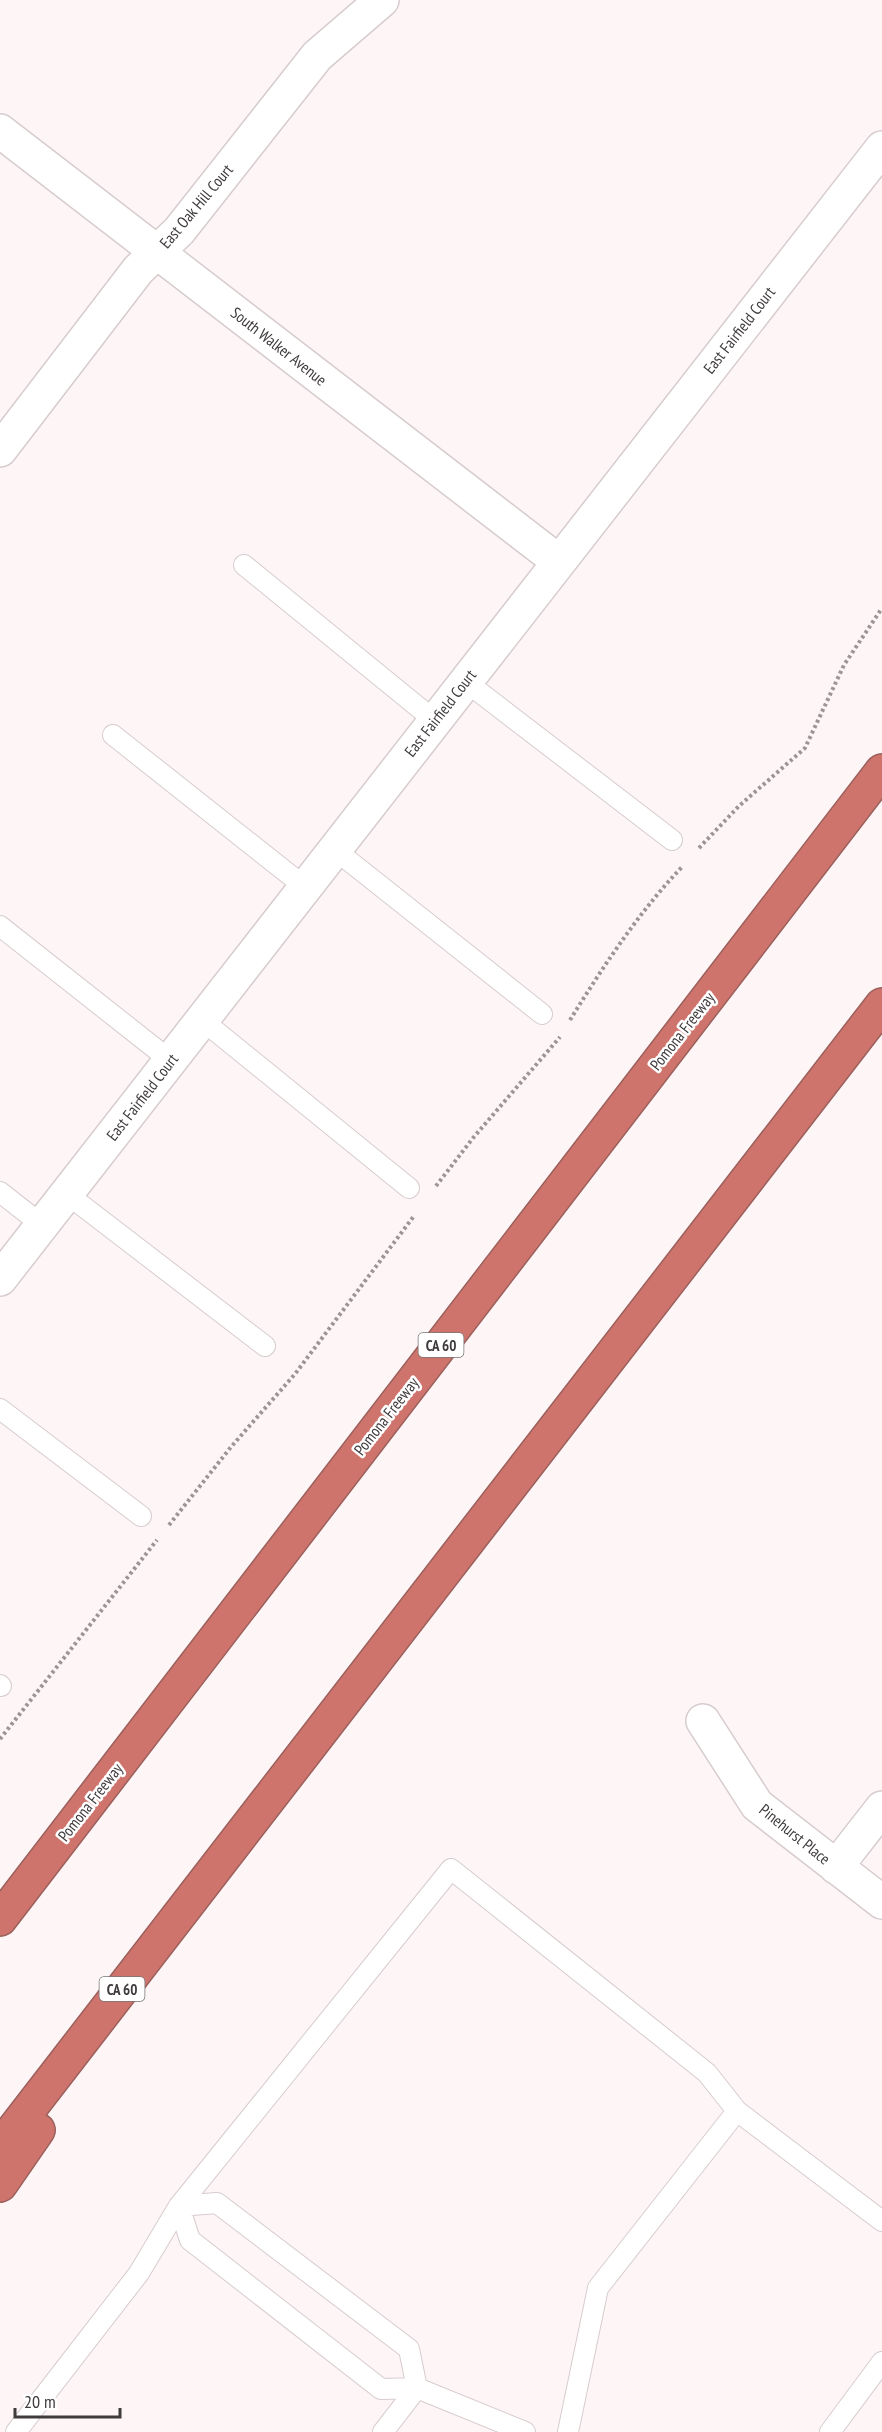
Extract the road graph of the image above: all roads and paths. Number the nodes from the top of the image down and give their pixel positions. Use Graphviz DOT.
graph roads {
  1 [pos="382,0"];
  2 [pos="0,131"];
  3 [pos="882,148"];
  4 [pos="156,252"];
  5 [pos="0,450"];
  6 [pos="558,561"];
  7 [pos="244,565"];
  8 [pos="882,608"];
  9 [pos="465,681"];
  10 [pos="434,720"];
  11 [pos="113,735"];
  12 [pos="882,771"];
  13 [pos="672,840"];
  14 [pos="334,849"];
  15 [pos="698,850"];
  16 [pos="690,858"];
  17 [pos="305,887"];
  18 [pos="0,926"];
  19 [pos="882,1005"];
  20 [pos="542,1014"];
  21 [pos="202,1020"];
  22 [pos="568,1025"];
  23 [pos="562,1035"];
  24 [pos="171,1060"];
  25 [pos="409,1188"];
  26 [pos="0,1192"];
  27 [pos="67,1194"];
  28 [pos="429,1195"];
  29 [pos="415,1214"];
  30 [pos="42,1225"];
  31 [pos="0,1280"];
  32 [pos="265,1346"];
  33 [pos="0,1408"];
  34 [pos="141,1516"];
  35 [pos="703,1721"];
  36 [pos="0,1739"];
  37 [pos="882,1808"];
  38 [pos="244,1831"];
  39 [pos="836,1867"];
  40 [pos="882,1902"];
  41 [pos="0,1919"];
  42 [pos="737,2111"];
  43 [pos="0,2147"];
  44 [pos="0,2185"];
  45 [pos="178,2206"];
  46 [pos="882,2221"];
  47 [pos="882,2362"];
  48 [pos="417,2388"];
  49 [pos="16,2432"];
  50 [pos="382,2432"];
  51 [pos="525,2432"];
  52 [pos="568,2432"];
  53 [pos="830,2432"];
  1 -- 4 [label="street, East Oak Hill Court"];
  2 -- 4 [label="street, South Walker Avenue"];
  3 -- 6 [label="street, East Fairfield Court"];
  4 -- 5 [label="street, East Oak Hill Court"];
  4 -- 6 [label="street, South Walker Avenue"];
  6 -- 9 [label="street, East Fairfield Court"];
  7 -- 10 [label="lane"];
  8 -- 15 [label="path"];
  9 -- 10 [label="street, East Fairfield Court"];
  9 -- 13 [label="lane"];
  10 -- 14 [label="street, East Fairfield Court"];
  11 -- 17 [label="lane"];
  12 -- 41 [label="highway, Pomona Freeway / CA 60"];
  14 -- 17 [label="street, East Fairfield Court"];
  14 -- 20 [label="lane"];
  16 -- 22 [label="path"];
  17 -- 21 [label="street, East Fairfield Court"];
  18 -- 24 [label="lane"];
  19 -- 38 [label="highway, CA 60"];
  21 -- 24 [label="street, East Fairfield Court"];
  21 -- 25 [label="lane"];
  23 -- 28 [label="path"];
  24 -- 27 [label="street, East Fairfield Court"];
  26 -- 30 [label="lane"];
  27 -- 30 [label="street, East Fairfield Court"];
  27 -- 32 [label="lane"];
  29 -- 36 [label="path"];
  30 -- 31 [label="street, East Fairfield Court"];
  33 -- 34 [label="lane"];
  35 -- 39 [label="street, Pinehurst Place"];
  37 -- 39 [label="street"];
  38 -- 43 [label="highway, CA 60"];
  38 -- 44 [label="highway"];
  39 -- 40 [label="street, Pinehurst Place"];
  42 -- 45 [label="lane"];
  42 -- 46 [label="lane"];
  42 -- 52 [label="lane"];
  45 -- 48 [label="lane"];
  45 -- 48 [label="lane"];
  45 -- 49 [label="lane"];
  47 -- 53 [label="lane"];
  48 -- 50 [label="lane"];
  48 -- 51 [label="lane"];
}
